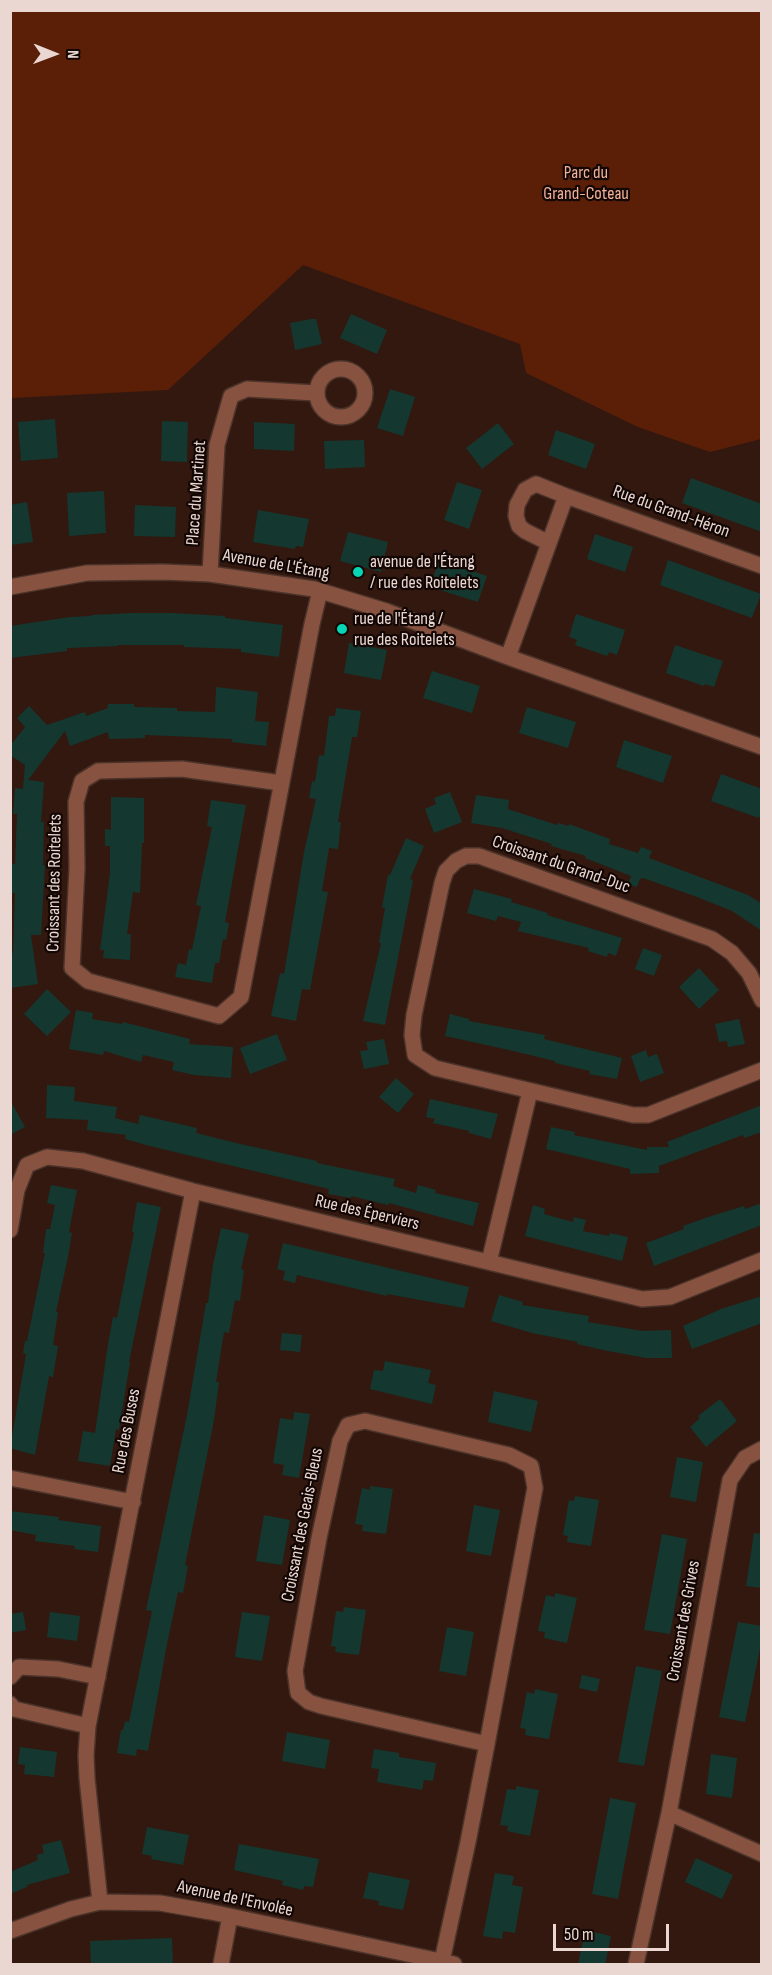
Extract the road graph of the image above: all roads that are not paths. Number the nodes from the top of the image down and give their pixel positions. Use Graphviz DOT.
graph roads {
  1 [pos="316,393"];
  2 [pos="567,496"];
  3 [pos="549,543"];
  4 [pos="762,566"];
  5 [pos="210,574"];
  6 [pos="10,587"];
  7 [pos="320,591"];
  8 [pos="508,657"];
  9 [pos="762,747"];
  10 [pos="282,783"];
  11 [pos="762,1000"];
  12 [pos="762,1070"];
  13 [pos="530,1091"];
  14 [pos="193,1191"];
  15 [pos="10,1230"];
  16 [pos="762,1260"];
  17 [pos="489,1262"];
  18 [pos="762,1449"];
  19 [pos="10,1478"];
  20 [pos="133,1502"];
  21 [pos="10,1677"];
  22 [pos="98,1677"];
  23 [pos="10,1704"];
  24 [pos="88,1726"];
  25 [pos="487,1744"];
  26 [pos="669,1813"];
  27 [pos="762,1854"];
  28 [pos="100,1902"];
  29 [pos="230,1916"];
  30 [pos="10,1931"];
  31 [pos="448,1963"];
  32 [pos="221,1965"];
  33 [pos="636,1965"];
  1 -- 5 [label="street, Place du Martinet"];
  2 -- 3 [label="street"];
  2 -- 3 [label="street, Rue du Grand-Héron"];
  2 -- 4 [label="street, Rue du Grand-Héron"];
  3 -- 8 [label="street"];
  5 -- 6 [label="street, Avenue de L'Étang"];
  5 -- 7 [label="street, Avenue de L'Étang"];
  7 -- 8 [label="street, Avenue de L'Étang"];
  7 -- 10 [label="street, Croissant des Roitelets"];
  8 -- 9 [label="street, Avenue de L'Étang"];
  10 -- 10 [label="street, Croissant des Roitelets"];
  11 -- 13 [label="street, Croissant du Grand-Duc"];
  12 -- 13 [label="street, Croissant du Grand-Duc"];
  13 -- 17 [label="street"];
  14 -- 15 [label="street, Rue des Éperviers"];
  14 -- 17 [label="street, Rue des Éperviers"];
  14 -- 20 [label="street, Rue des Buses"];
  16 -- 17 [label="street, Rue des Éperviers"];
  18 -- 26 [label="street, Croissant des Grives"];
  19 -- 20 [label="street"];
  20 -- 22 [label="street, Rue des Buses"];
  21 -- 22 [label="street"];
  22 -- 24 [label="street, Rue des Buses"];
  23 -- 24 [label="street"];
  24 -- 28 [label="street, Rue des Buses"];
  25 -- 25 [label="street, Croissant des Geais-Bleus"];
  25 -- 31 [label="street, Croissant des Geais-Bleus"];
  26 -- 27 [label="street"];
  26 -- 33 [label="street, Croissant des Grives"];
  28 -- 29 [label="street, Avenue de l'Envolée"];
  28 -- 30 [label="street, Avenue de l'Envolée"];
  29 -- 31 [label="street, Avenue de l'Envolée"];
  29 -- 32 [label="street"];
}
